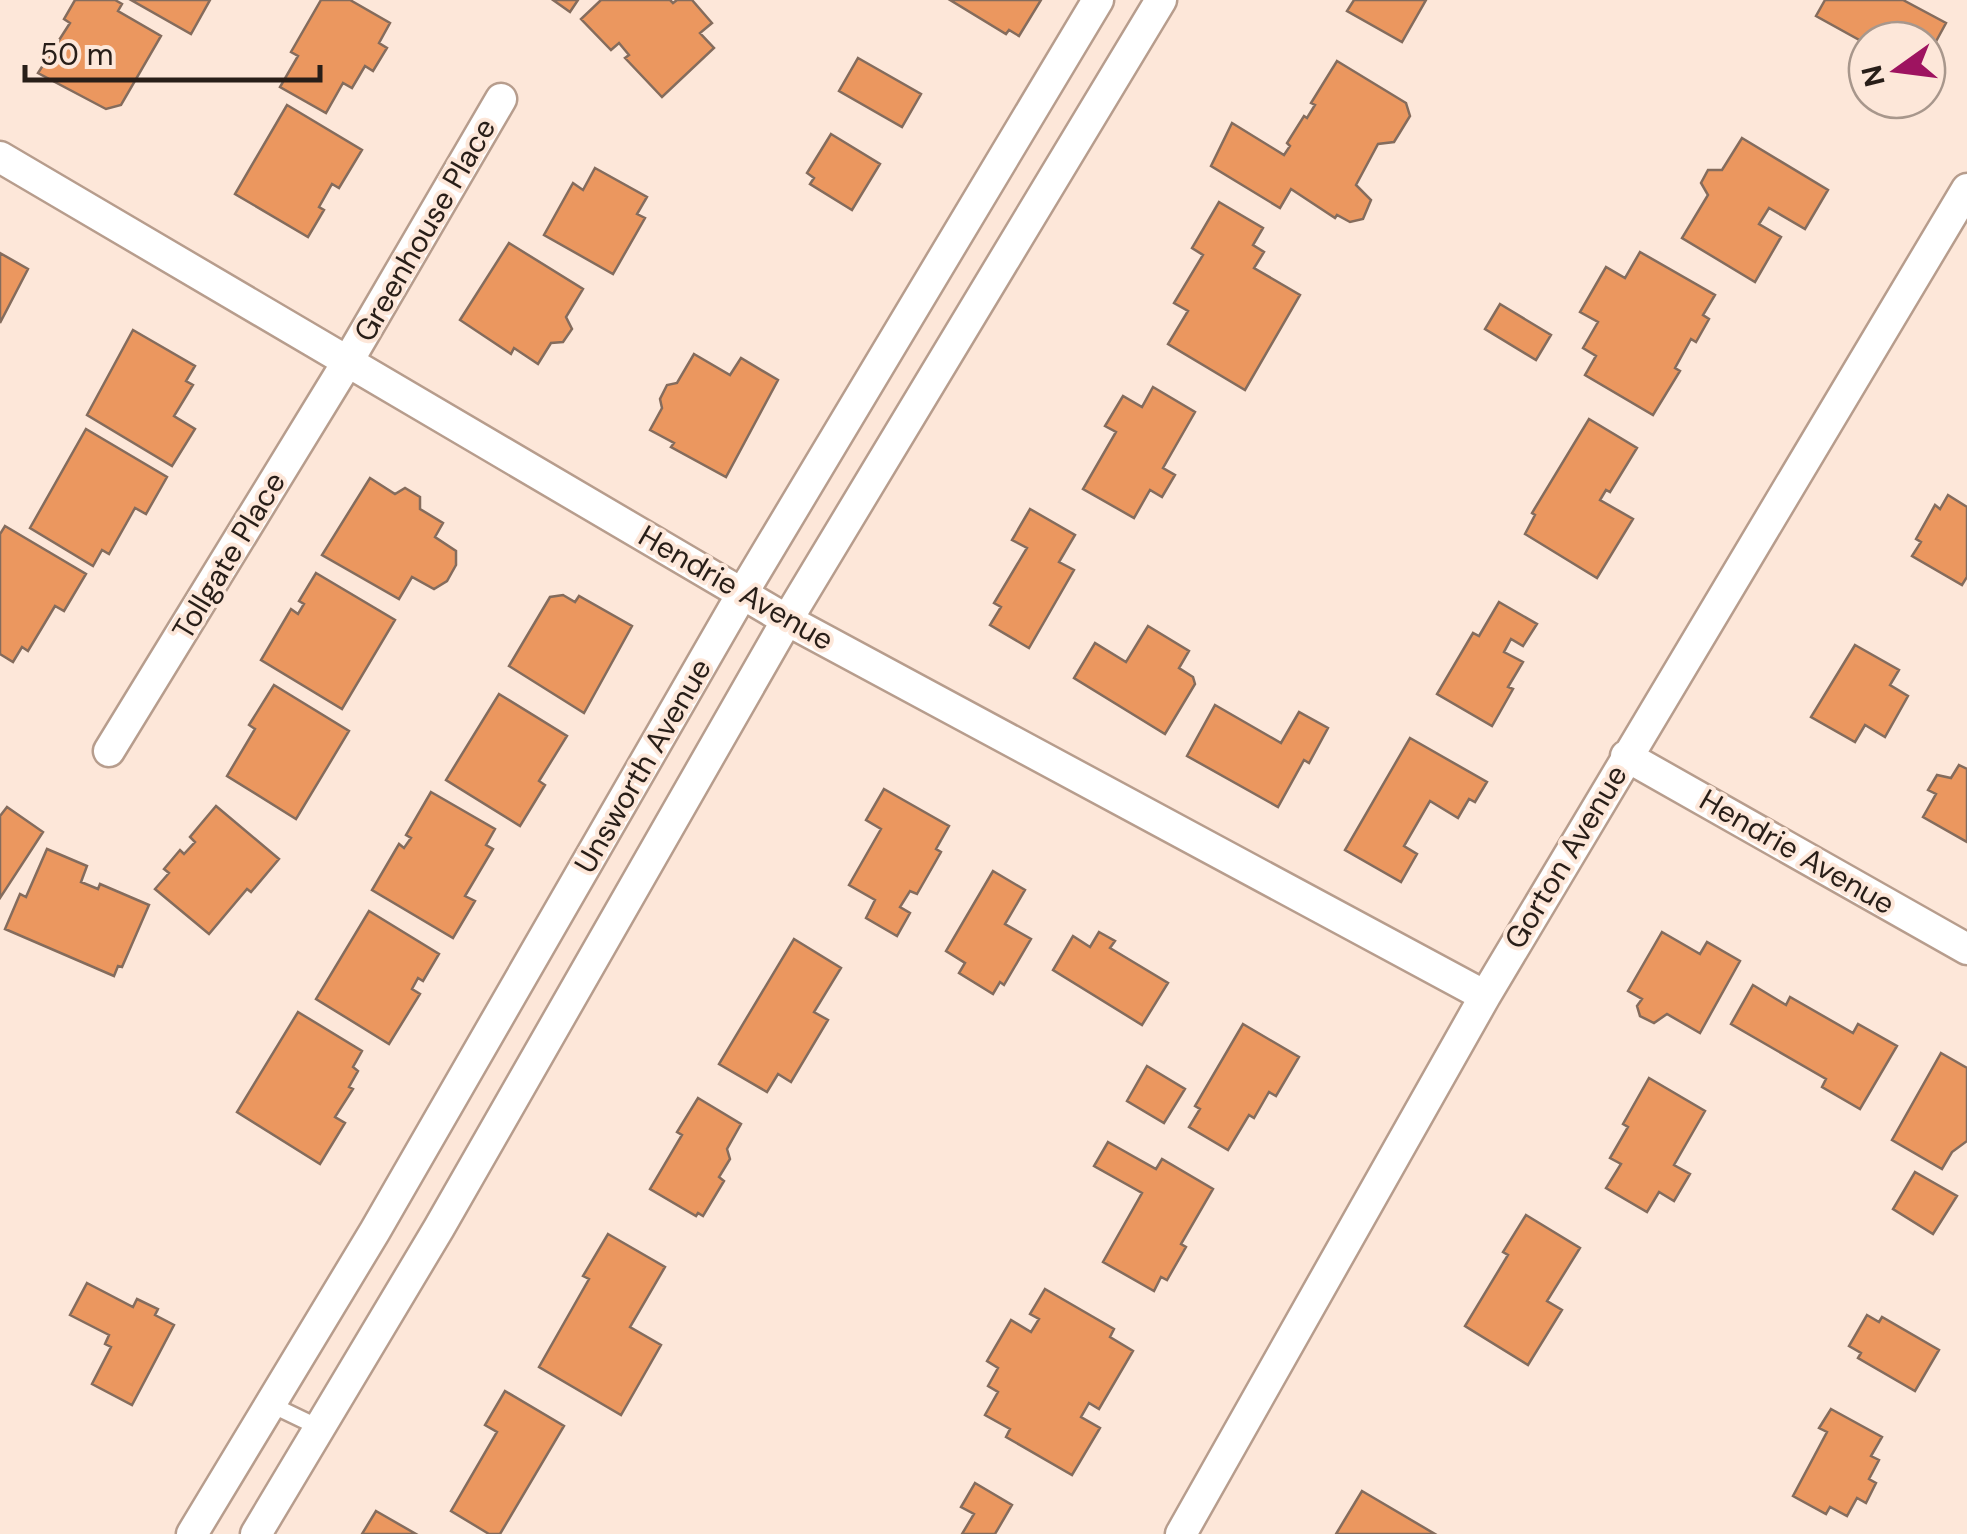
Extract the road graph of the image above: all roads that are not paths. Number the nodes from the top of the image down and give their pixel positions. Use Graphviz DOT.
graph roads {
  1 [pos="1098,0"];
  2 [pos="1160,0"];
  3 [pos="502,99"];
  4 [pos="0,158"];
  5 [pos="1967,189"];
  6 [pos="348,361"];
  7 [pos="742,594"];
  8 [pos="787,620"];
  9 [pos="109,751"];
  10 [pos="1626,756"];
  11 [pos="1967,949"];
  12 [pos="1484,996"];
  13 [pos="270,1404"];
  14 [pos="320,1428"];
  15 [pos="192,1534"];
  16 [pos="256,1534"];
  17 [pos="1181,1534"];
  1 -- 7 [label="street, Unsworth Avenue"];
  2 -- 8 [label="street, Unsworth Avenue"];
  3 -- 6 [label="street, Greenhouse Place"];
  4 -- 6 [label="street, Hendrie Avenue"];
  5 -- 10 [label="street, Gorton Avenue"];
  6 -- 7 [label="street, Hendrie Avenue"];
  6 -- 9 [label="street, Tollgate Place"];
  7 -- 8 [label="street, Hendrie Avenue"];
  7 -- 13 [label="street, Unsworth Avenue"];
  8 -- 12 [label="street, Hendrie Avenue"];
  8 -- 14 [label="street, Unsworth Avenue"];
  10 -- 11 [label="street, Hendrie Avenue"];
  10 -- 12 [label="street, Gorton Avenue"];
  12 -- 17 [label="street, Gorton Avenue"];
  13 -- 14 [label="lane"];
  13 -- 15 [label="street, Unsworth Avenue"];
  14 -- 16 [label="street, Unsworth Avenue"];
}
